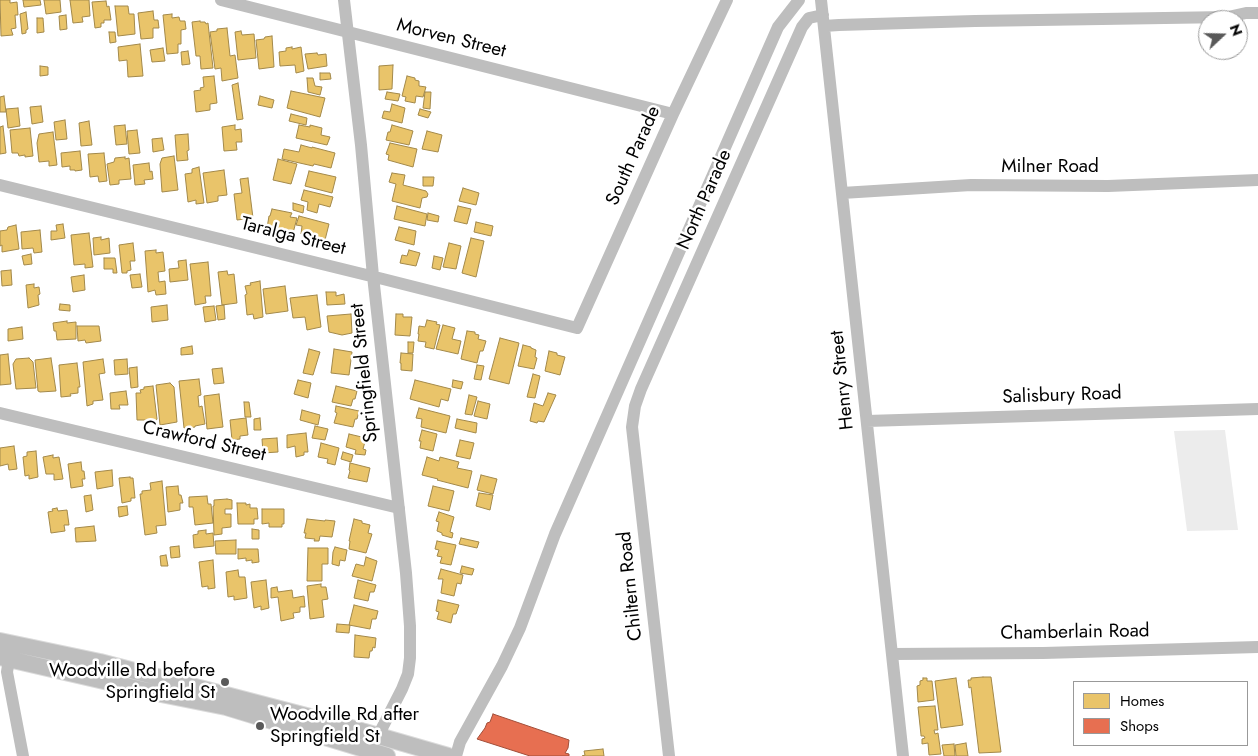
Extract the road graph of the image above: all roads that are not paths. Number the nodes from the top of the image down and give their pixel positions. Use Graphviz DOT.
graph roads {
  1 [pos="220,0"];
  2 [pos="344,0"];
  3 [pos="727,0"];
  4 [pos="799,0"];
  5 [pos="821,0"];
  6 [pos="1258,13"];
  7 [pos="824,20"];
  8 [pos="348,31"];
  9 [pos="673,114"];
  10 [pos="1258,180"];
  11 [pos="0,185"];
  12 [pos="842,193"];
  13 [pos="373,276"];
  14 [pos="577,328"];
  15 [pos="1258,409"];
  16 [pos="634,412"];
  17 [pos="0,413"];
  18 [pos="867,421"];
  19 [pos="399,508"];
  20 [pos="0,641"];
  21 [pos="1258,647"];
  22 [pos="892,654"];
  23 [pos="4,658"];
  24 [pos="378,736"];
  25 [pos="23,756"];
  26 [pos="387,756"];
  27 [pos="450,756"];
  28 [pos="669,756"];
  29 [pos="903,756"];
  1 -- 8 [label="street, Morven Street"];
  2 -- 8 [label="street, Springfield Street"];
  3 -- 9 [label="street, South Parade"];
  4 -- 27 [label="street"];
  5 -- 7 [label="street, Henry Street"];
  6 -- 7 [label="street"];
  7 -- 12 [label="street, Henry Street"];
  7 -- 16 [label="street, North Parade"];
  8 -- 9 [label="street, Morven Street"];
  8 -- 13 [label="street, Springfield Street"];
  9 -- 14 [label="street, South Parade"];
  10 -- 12 [label="street, Milner Road"];
  11 -- 13 [label="street, Taralga Street"];
  12 -- 18 [label="street, Henry Street"];
  13 -- 14 [label="street, Taralga Street"];
  13 -- 19 [label="street, Springfield Street"];
  15 -- 18 [label="street, Salisbury Road"];
  16 -- 28 [label="street, Chiltern Road"];
  17 -- 19 [label="street, Crawford Street"];
  18 -- 22 [label="street, Henry Street"];
  19 -- 24 [label="street, Springfield Street"];
  20 -- 24 [label="main road"];
  21 -- 22 [label="street, Chamberlain Road"];
  22 -- 29 [label="street, Henry Street"];
  23 -- 25 [label="street"];
  23 -- 26 [label="main road"];
  24 -- 27 [label="main road"];
}
